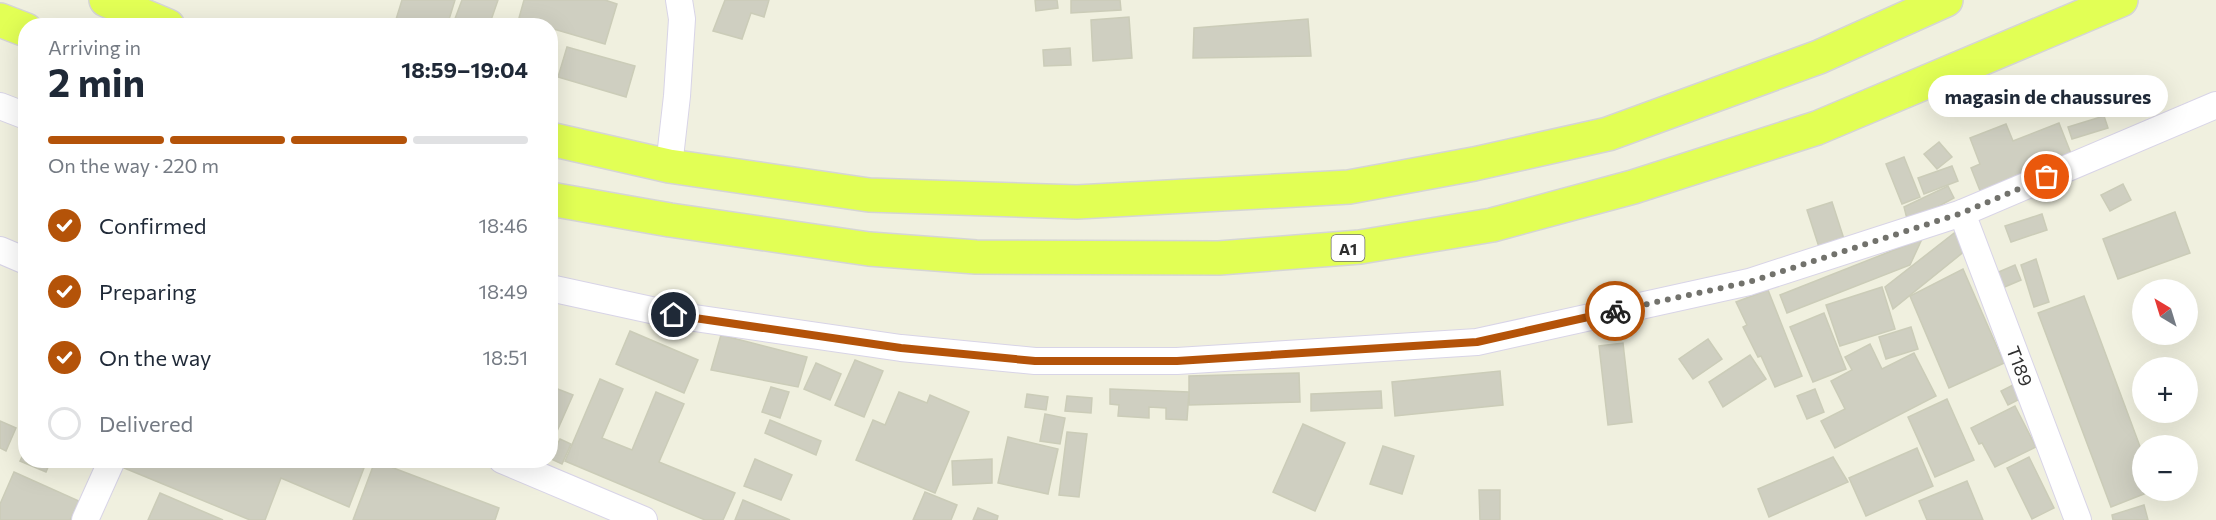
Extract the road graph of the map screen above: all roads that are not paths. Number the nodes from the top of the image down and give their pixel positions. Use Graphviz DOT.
graph roads {
  1 [pos="106,0"];
  2 [pos="1946,0"];
  3 [pos="2120,2"];
  4 [pos="684,6"];
  5 [pos="149,18"];
  6 [pos="0,20"];
  7 [pos="18,27"];
  8 [pos="2216,105"];
  9 [pos="0,106"];
  10 [pos="18,113"];
  11 [pos="558,141"];
  12 [pos="669,166"];
  13 [pos="558,200"];
  14 [pos="1962,213"];
  15 [pos="0,250"];
  16 [pos="18,258"];
  17 [pos="558,290"];
  18 [pos="109,468"];
  19 [pos="521,468"];
  20 [pos="86,520"];
  21 [pos="644,520"];
  22 [pos="2078,520"];
  1 -- 5 [label="main road"];
  2 -- 12 [label="main road"];
  3 -- 13 [label="main road, A1"];
  4 -- 12 [label="street"];
  6 -- 7 [label="main road"];
  8 -- 14 [label="street"];
  9 -- 10 [label="street"];
  11 -- 12 [label="main road"];
  14 -- 17 [label="street"];
  14 -- 22 [label="street, T189"];
  15 -- 16 [label="street"];
  18 -- 20 [label="street"];
  19 -- 21 [label="street"];
}
